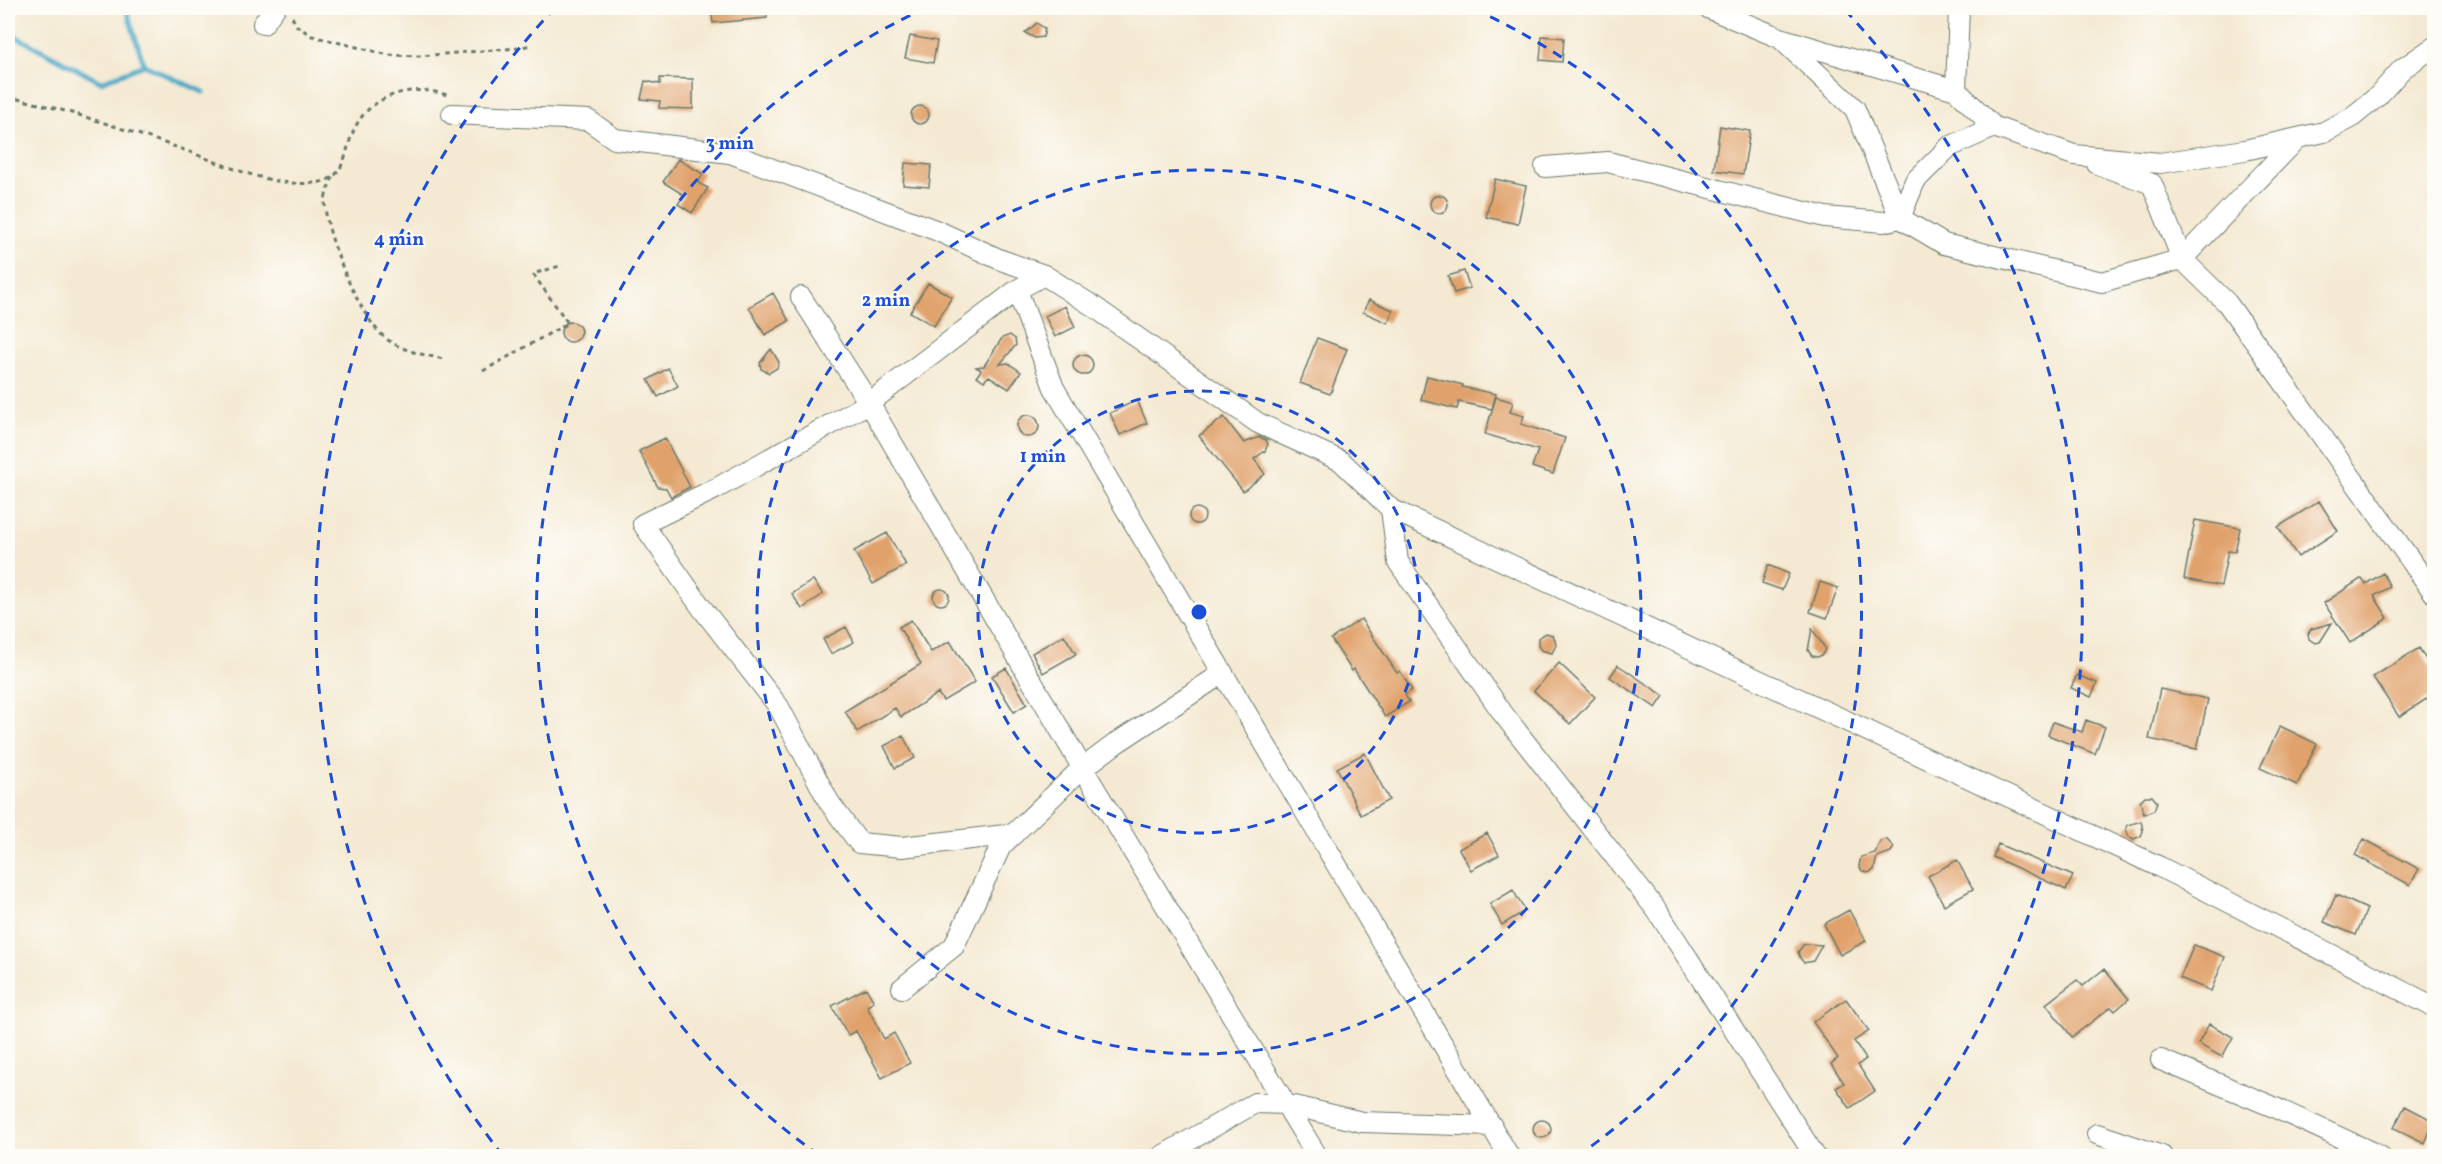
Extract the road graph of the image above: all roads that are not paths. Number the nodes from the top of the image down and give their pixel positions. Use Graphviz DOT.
graph roads {
  1 [pos="1708,8"];
  2 [pos="1959,8"];
  3 [pos="282,10"];
  4 [pos="263,24"];
  5 [pos="1780,38"];
  6 [pos="2434,47"];
  7 [pos="1956,90"];
  8 [pos="451,106"];
  9 [pos="1994,127"];
  10 [pos="2296,140"];
  11 [pos="2074,155"];
  12 [pos="1545,167"];
  13 [pos="1900,218"];
  14 [pos="2182,259"];
  15 [pos="1044,275"];
  16 [pos="1017,290"];
  17 [pos="801,297"];
  18 [pos="869,403"];
  19 [pos="1391,509"];
  20 [pos="2434,593"];
  21 [pos="1223,673"];
  22 [pos="1083,769"];
  23 [pos="1014,834"];
  24 [pos="902,988"];
  25 [pos="2434,1007"];
  26 [pos="2161,1060"];
  27 [pos="1286,1104"];
  28 [pos="1492,1126"];
  29 [pos="2097,1134"];
  30 [pos="1162,1156"];
  31 [pos="1317,1156"];
  32 [pos="1509,1156"];
  33 [pos="1815,1156"];
  34 [pos="2162,1156"];
  35 [pos="2380,1156"];
  1 -- 5 [label="street"];
  2 -- 7 [label="street"];
  3 -- 4 [label="street"];
  5 -- 7 [label="street"];
  5 -- 13 [label="street"];
  6 -- 10 [label="street"];
  7 -- 9 [label="street"];
  8 -- 15 [label="street"];
  9 -- 11 [label="street"];
  9 -- 13 [label="street"];
  10 -- 11 [label="street"];
  10 -- 14 [label="street"];
  11 -- 14 [label="street"];
  12 -- 13 [label="street"];
  13 -- 14 [label="street"];
  14 -- 20 [label="street"];
  15 -- 16 [label="street"];
  15 -- 19 [label="street"];
  16 -- 18 [label="street"];
  16 -- 21 [label="street"];
  17 -- 18 [label="street"];
  18 -- 22 [label="street"];
  18 -- 23 [label="street"];
  19 -- 25 [label="street"];
  19 -- 33 [label="street"];
  21 -- 22 [label="street"];
  21 -- 28 [label="street"];
  22 -- 23 [label="street"];
  22 -- 27 [label="street"];
  23 -- 24 [label="street"];
  26 -- 35 [label="street"];
  27 -- 28 [label="street"];
  27 -- 30 [label="street"];
  27 -- 31 [label="street"];
  28 -- 32 [label="street"];
  29 -- 34 [label="street"];
}
